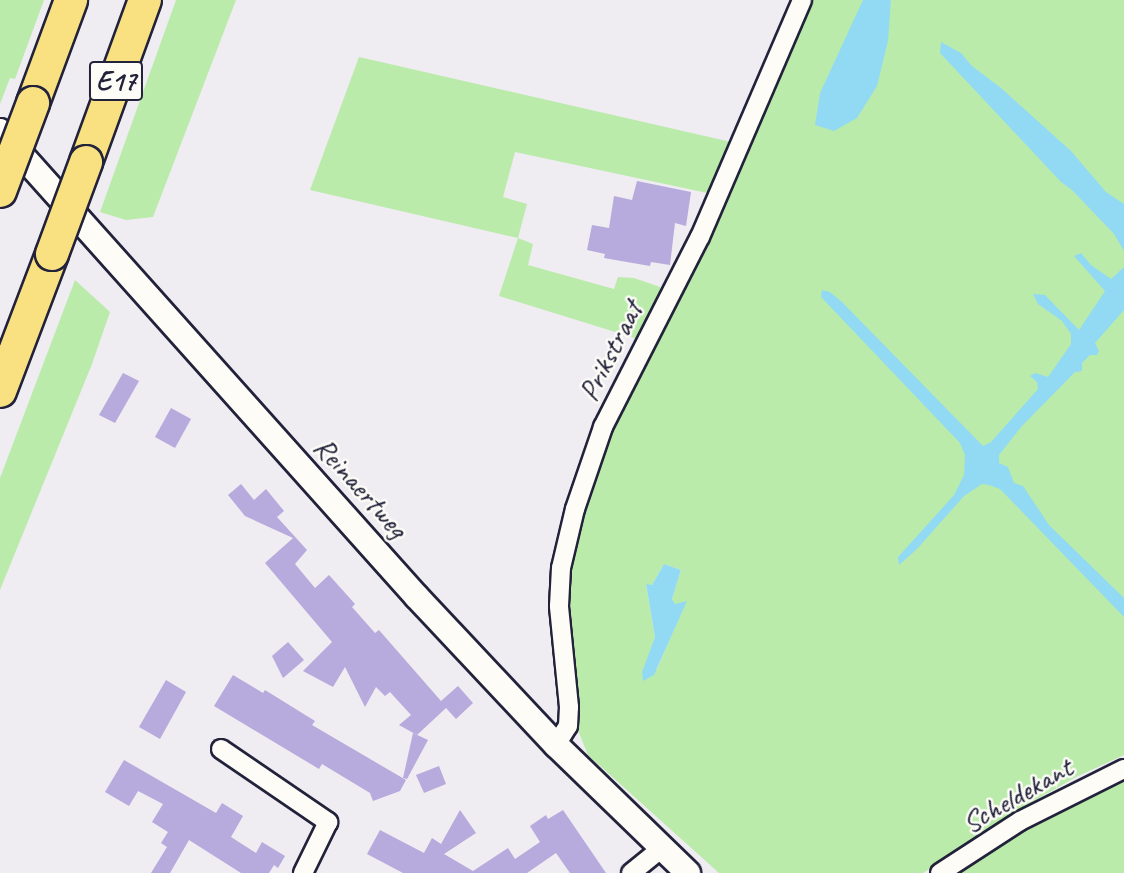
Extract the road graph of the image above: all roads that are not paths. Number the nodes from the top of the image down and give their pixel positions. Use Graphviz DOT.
graph roads {
  1 [pos="71,0"];
  2 [pos="145,0"];
  3 [pos="802,0"];
  4 [pos="0,131"];
  5 [pos="0,191"];
  6 [pos="0,391"];
  7 [pos="556,746"];
  8 [pos="220,749"];
  9 [pos="1124,769"];
  10 [pos="661,849"];
  11 [pos="303,873"];
  12 [pos="631,873"];
  13 [pos="688,873"];
  14 [pos="940,873"];
  1 -- 5 [label="highway, E17, bridge"];
  2 -- 6 [label="highway, E17, bridge"];
  3 -- 7 [label="street, Prikstraat"];
  4 -- 7 [label="main road, Reinaertweg"];
  7 -- 10 [label="main road, Reinaertweg"];
  8 -- 11 [label="street"];
  9 -- 14 [label="street, Scheldekant"];
  10 -- 12 [label="street"];
  10 -- 13 [label="main road, Reinaertweg"];
}
